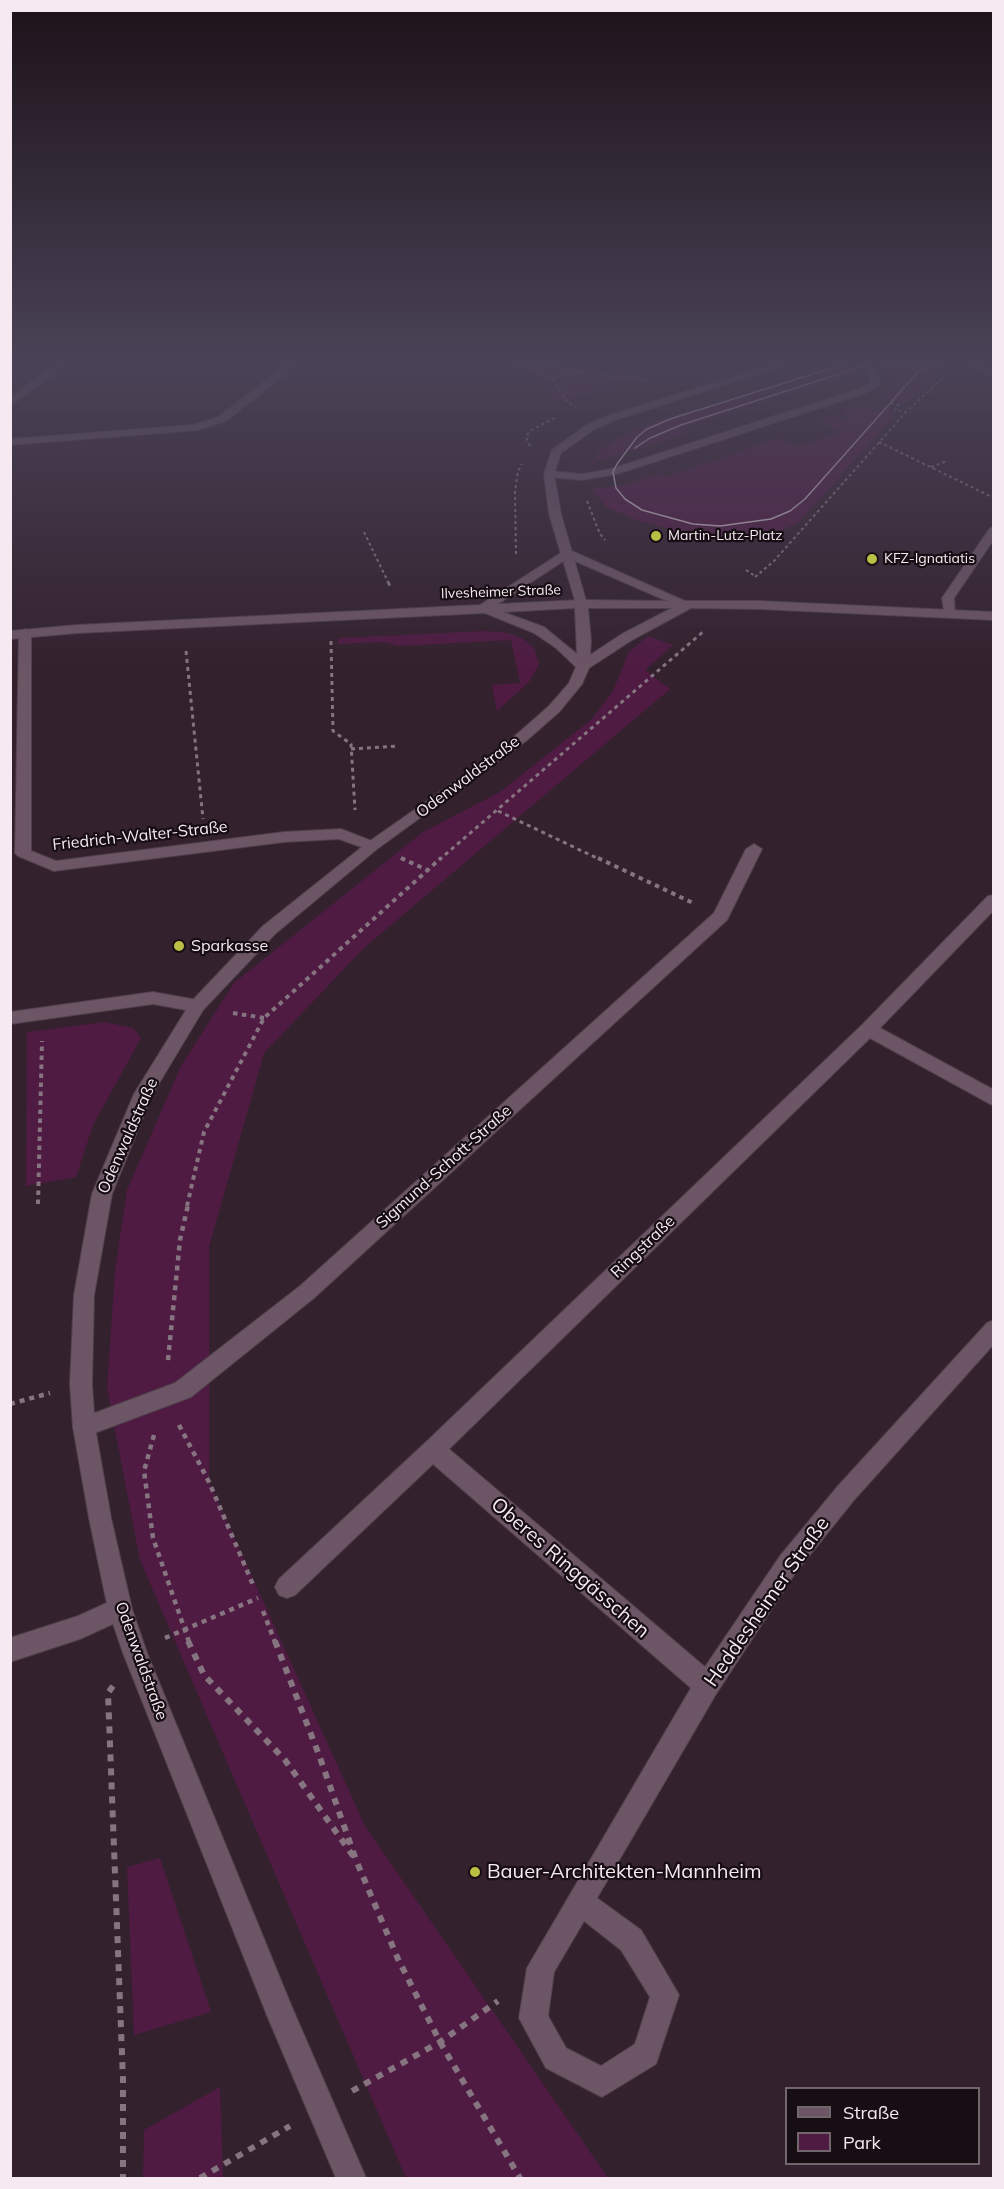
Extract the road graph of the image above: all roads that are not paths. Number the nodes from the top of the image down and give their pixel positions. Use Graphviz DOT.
graph roads {
  1 [pos="552,465"];
  2 [pos="634,465"];
  3 [pos="549,474"];
  4 [pos="993,530"];
  5 [pos="567,553"];
  6 [pos="581,604"];
  7 [pos="687,605"];
  8 [pos="483,608"];
  9 [pos="949,614"];
  10 [pos="993,616"];
  11 [pos="18,634"];
  12 [pos="583,666"];
  13 [pos="372,846"];
  14 [pos="754,849"];
  15 [pos="993,900"];
  16 [pos="196,1006"];
  17 [pos="10,1018"];
  18 [pos="868,1029"];
  19 [pos="993,1099"];
  20 [pos="993,1329"];
  21 [pos="84,1427"];
  22 [pos="433,1450"];
  23 [pos="287,1587"];
  24 [pos="120,1609"];
  25 [pos="10,1650"];
  26 [pos="707,1685"];
  27 [pos="580,1902"];
  28 [pos="351,2178"];
  1 -- 3 [label="street"];
  2 -- 3 [label="street"];
  3 -- 5 [label="street, Odenwaldstraße"];
  4 -- 9 [label="street"];
  5 -- 6 [label="street, Odenwaldstraße"];
  5 -- 7 [label="street"];
  5 -- 8 [label="street"];
  6 -- 7 [label="street, Ilvesheimer Straße"];
  6 -- 8 [label="street, Ilvesheimer Straße"];
  6 -- 12 [label="street, Odenwaldstraße"];
  7 -- 9 [label="street, Ilvesheimer Straße"];
  7 -- 12 [label="street"];
  8 -- 11 [label="street, Ilvesheimer Straße"];
  8 -- 12 [label="street"];
  9 -- 10 [label="street, Ilvesheimer Straße"];
  11 -- 13 [label="street, Friedrich-Walter-Straße"];
  12 -- 13 [label="street, Odenwaldstraße"];
  13 -- 16 [label="street, Odenwaldstraße"];
  14 -- 21 [label="street, Sigmund-Schott-Straße"];
  15 -- 18 [label="street, Ringstraße"];
  16 -- 17 [label="street"];
  16 -- 21 [label="street, Odenwaldstraße"];
  18 -- 19 [label="street"];
  18 -- 22 [label="street, Ringstraße"];
  20 -- 26 [label="street, Heddesheimer Straße"];
  21 -- 24 [label="street, Odenwaldstraße"];
  22 -- 23 [label="street, Ringstraße"];
  22 -- 26 [label="street, Oberes Ringgässchen"];
  24 -- 25 [label="street"];
  24 -- 28 [label="street, Odenwaldstraße"];
  26 -- 27 [label="street, Heddesheimer Straße"];
  27 -- 27 [label="street, Heddesheimer Straße"];
}
